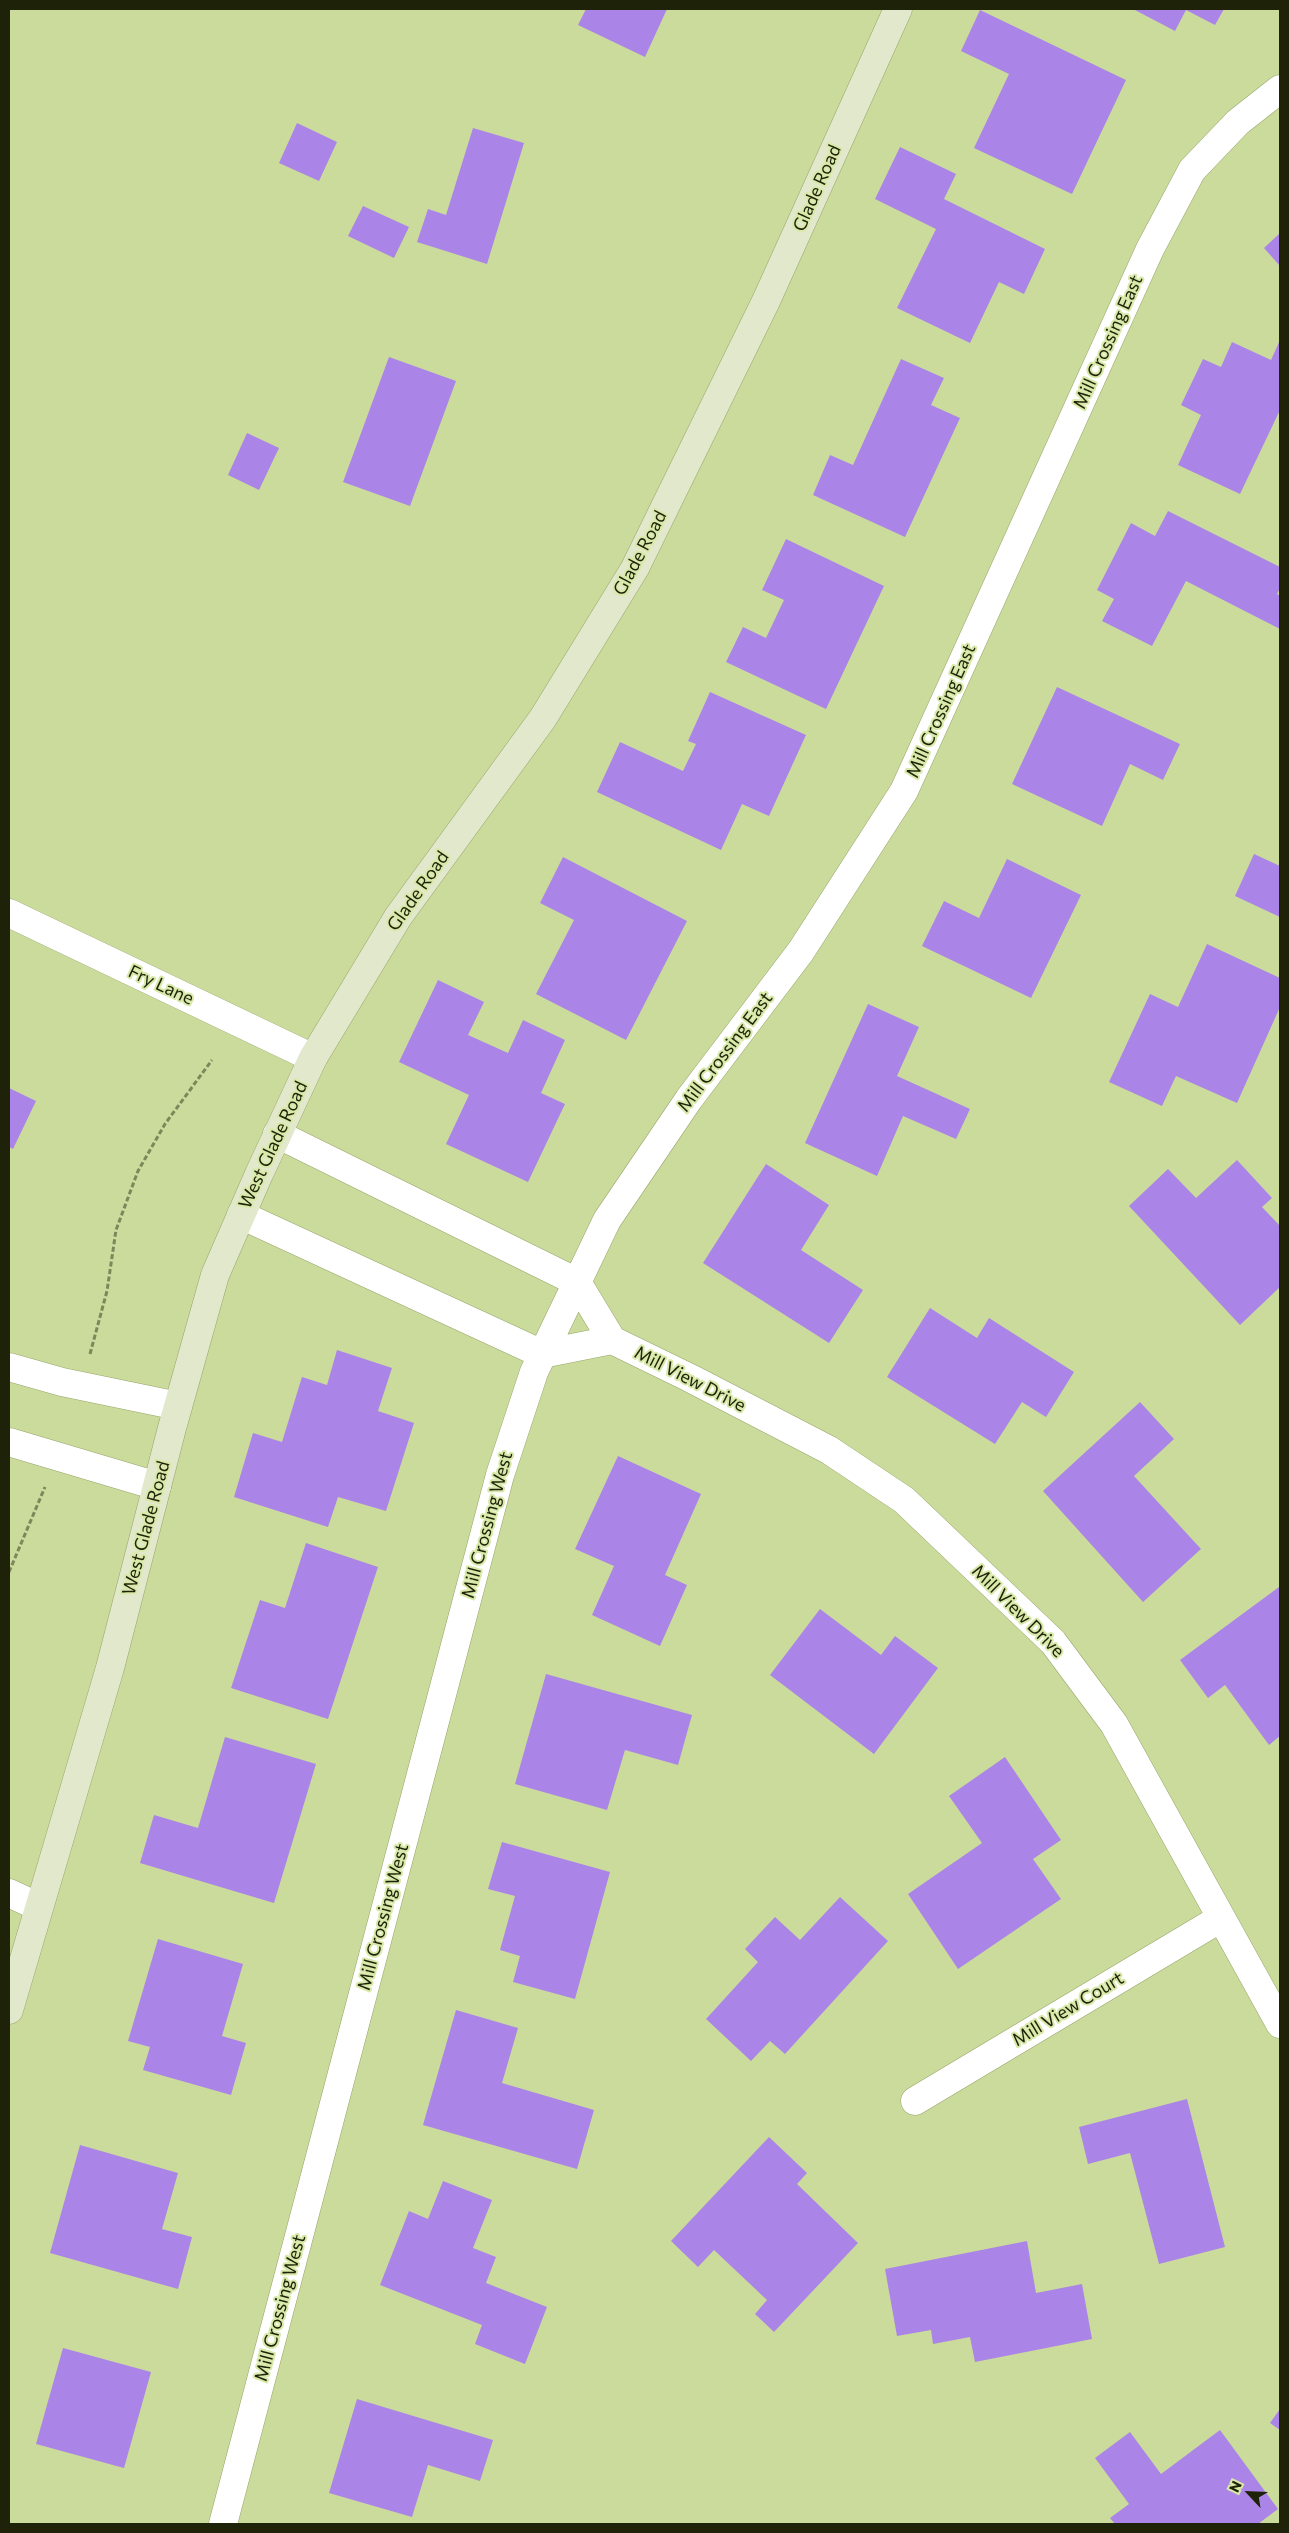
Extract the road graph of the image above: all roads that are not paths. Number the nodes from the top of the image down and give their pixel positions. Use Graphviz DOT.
graph roads {
  1 [pos="898,9"];
  2 [pos="1280,89"];
  3 [pos="9,913"];
  4 [pos="313,1058"];
  5 [pos="277,1134"];
  6 [pos="241,1215"];
  7 [pos="577,1282"];
  8 [pos="561,1315"];
  9 [pos="612,1340"];
  10 [pos="542,1354"];
  11 [pos="9,1367"];
  12 [pos="178,1406"];
  13 [pos="9,1442"];
  14 [pos="157,1486"];
  15 [pos="9,1893"];
  16 [pos="39,1907"];
  17 [pos="1222,1918"];
  18 [pos="9,2010"];
  19 [pos="1280,2024"];
  20 [pos="915,2100"];
  21 [pos="223,2524"];
  1 -- 4 [label="main road, Glade Road"];
  2 -- 7 [label="street, Mill Crossing East"];
  3 -- 4 [label="street, Fry Lane"];
  4 -- 5 [label="main road, West Glade Road"];
  5 -- 6 [label="main road, West Glade Road"];
  5 -- 7 [label="street"];
  6 -- 10 [label="street"];
  6 -- 12 [label="main road, West Glade Road"];
  7 -- 8 [label="street, Mill Crossing East"];
  7 -- 9 [label="street, Mill View Drive"];
  8 -- 10 [label="street, Mill Crossing West"];
  9 -- 10 [label="street, Mill View Drive"];
  9 -- 17 [label="street, Mill View Drive"];
  10 -- 21 [label="street, Mill Crossing West"];
  11 -- 12 [label="street"];
  12 -- 14 [label="main road, West Glade Road"];
  13 -- 14 [label="street"];
  14 -- 16 [label="main road, West Glade Road"];
  15 -- 16 [label="street"];
  16 -- 18 [label="main road, West Glade Road"];
  17 -- 19 [label="street, Mill View Drive"];
  17 -- 20 [label="street, Mill View Court"];
}
